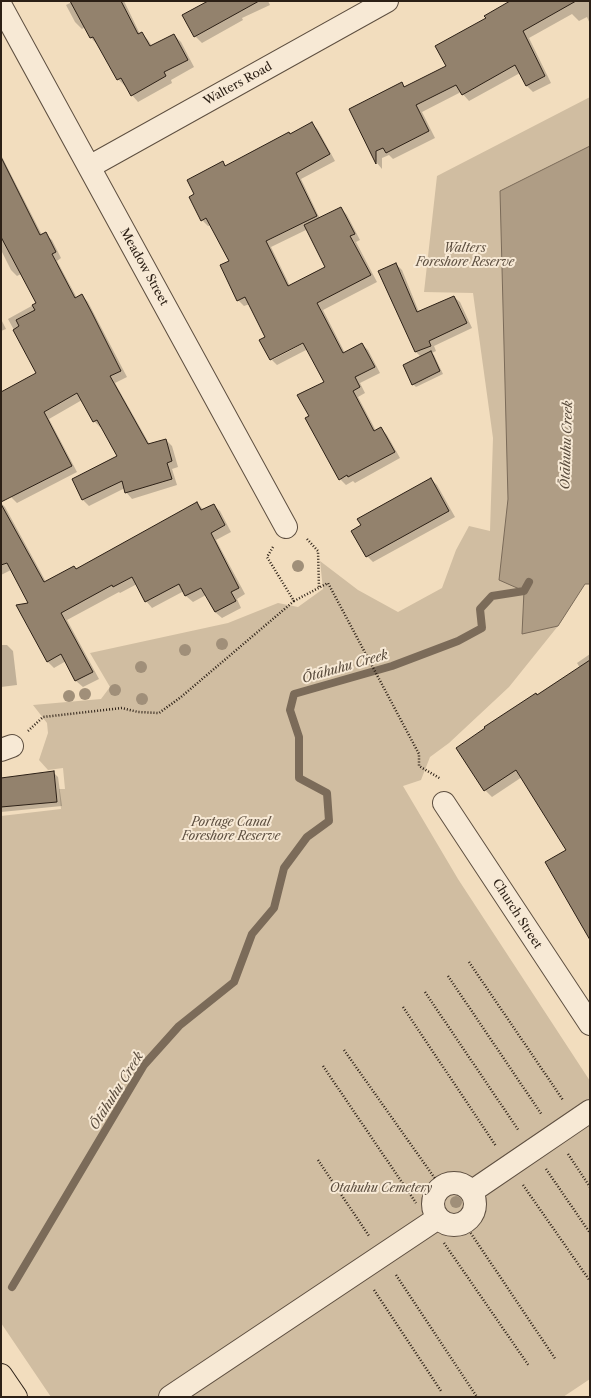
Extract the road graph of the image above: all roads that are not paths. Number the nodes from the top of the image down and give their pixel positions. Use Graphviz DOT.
graph roads {
  1 [pos="387,1"];
  2 [pos="1,6"];
  3 [pos="89,167"];
  4 [pos="286,527"];
  5 [pos="444,803"];
  6 [pos="590,1024"];
  7 [pos="583,1116"];
  8 [pos="471,1192"];
  9 [pos="438,1218"];
  10 [pos="1,1375"];
  11 [pos="16,1397"];
  12 [pos="170,1397"];
  1 -- 3 [label="street, Walters Road"];
  2 -- 3 [label="street, Meadow Street"];
  3 -- 4 [label="street, Meadow Street"];
  5 -- 6 [label="street, Church Street"];
  7 -- 8 [label="street"];
  8 -- 9 [label="street"];
  8 -- 9 [label="street"];
  9 -- 12 [label="street"];
  10 -- 11 [label="main road"];
}
